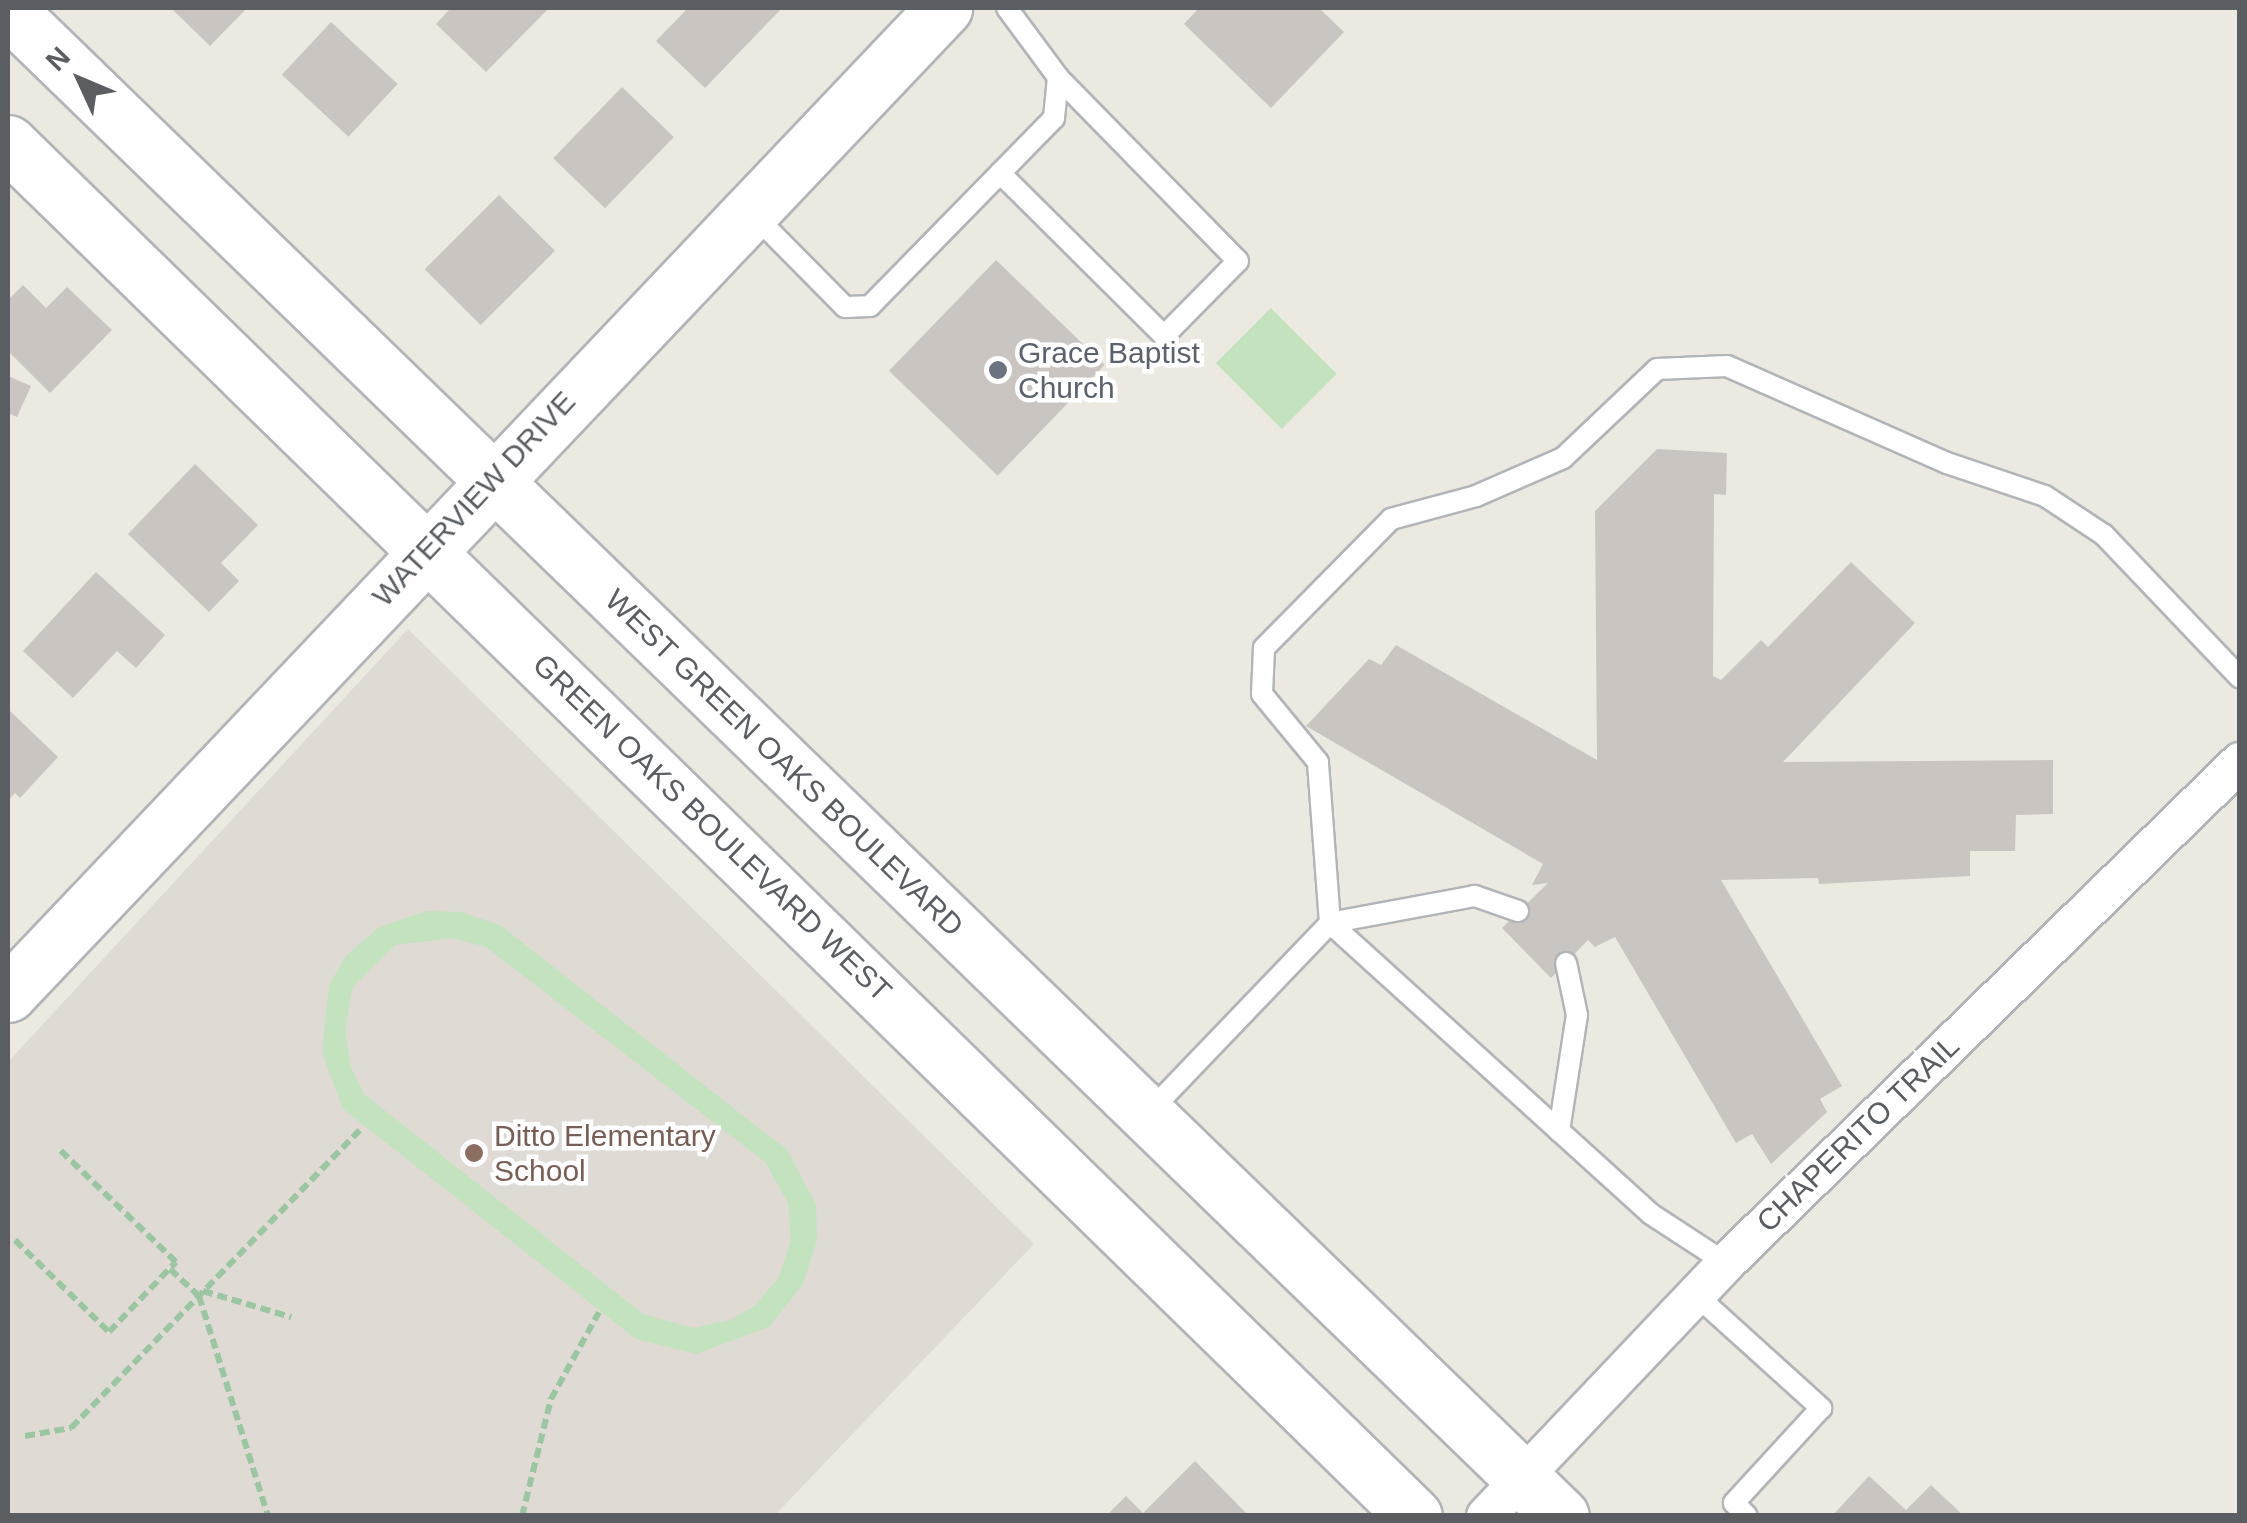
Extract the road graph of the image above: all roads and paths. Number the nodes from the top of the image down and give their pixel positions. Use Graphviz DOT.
graph roads {
  1 [pos="944,8"];
  2 [pos="1007,8"];
  3 [pos="8,10"];
  4 [pos="1058,78"];
  5 [pos="8,144"];
  6 [pos="1000,173"];
  7 [pos="748,208"];
  8 [pos="494,479"];
  9 [pos="426,550"];
  10 [pos="2240,678"];
  11 [pos="2240,762"];
  12 [pos="1518,911"];
  13 [pos="1330,924"];
  14 [pos="1566,963"];
  15 [pos="8,994"];
  16 [pos="1146,1116"];
  17 [pos="363,1128"];
  18 [pos="1559,1131"];
  19 [pos="60,1149"];
  20 [pos="15,1240"];
  21 [pos="1726,1263"];
  22 [pos="170,1268"];
  23 [pos="201,1294"];
  24 [pos="1696,1294"];
  25 [pos="600,1312"];
  26 [pos="291,1318"];
  27 [pos="24,1436"];
  28 [pos="1504,1496"];
  29 [pos="268,1516"];
  30 [pos="522,1516"];
  31 [pos="1414,1516"];
  32 [pos="1560,1516"];
  33 [pos="1747,1516"];
  1 -- 7 [label="main road, WATERVIEW DRIVE"];
  2 -- 4 [label="lane"];
  3 -- 8 [label="main road, WEST GREEN OAKS BOULEVARD"];
  4 -- 6 [label="lane"];
  4 -- 6 [label="lane"];
  5 -- 9 [label="main road, GREEN OAKS BOULEVARD WEST"];
  6 -- 7 [label="lane"];
  7 -- 8 [label="main road, WATERVIEW DRIVE"];
  8 -- 9 [label="main road, WATERVIEW DRIVE"];
  8 -- 16 [label="main road, WEST GREEN OAKS BOULEVARD"];
  9 -- 15 [label="main road, WATERVIEW DRIVE"];
  9 -- 31 [label="main road, GREEN OAKS BOULEVARD WEST"];
  10 -- 13 [label="lane"];
  11 -- 21 [label="street, CHAPERITO TRAIL"];
  12 -- 13 [label="lane"];
  13 -- 16 [label="lane"];
  13 -- 18 [label="lane"];
  14 -- 18 [label="lane"];
  16 -- 28 [label="main road, WEST GREEN OAKS BOULEVARD"];
  17 -- 23 [label="path"];
  18 -- 21 [label="lane"];
  19 -- 22 [label="path"];
  20 -- 22 [label="path"];
  21 -- 24 [label="street, CHAPERITO TRAIL"];
  22 -- 23 [label="path"];
  23 -- 26 [label="path"];
  23 -- 27 [label="path"];
  23 -- 29 [label="path"];
  24 -- 28 [label="street, CHAPERITO TRAIL"];
  24 -- 33 [label="lane"];
  25 -- 30 [label="path"];
  28 -- 32 [label="main road, WEST GREEN OAKS BOULEVARD"];
}
